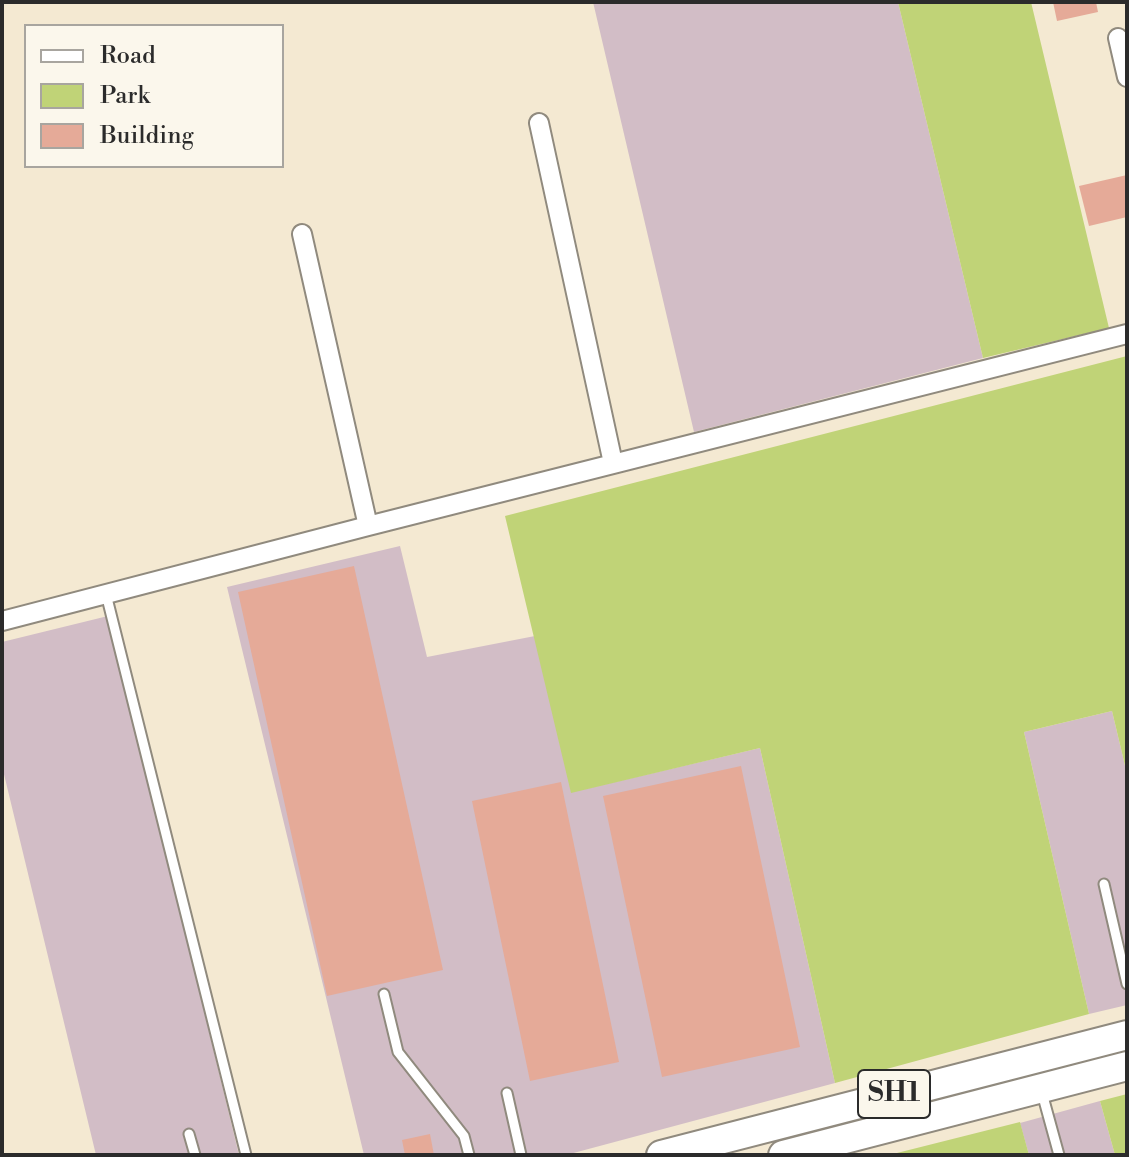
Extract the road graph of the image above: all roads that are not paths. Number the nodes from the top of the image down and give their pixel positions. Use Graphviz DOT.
graph roads {
  1 [pos="1118,38"];
  2 [pos="1127,77"];
  3 [pos="539,123"];
  4 [pos="302,234"];
  5 [pos="1127,334"];
  6 [pos="613,463"];
  7 [pos="368,526"];
  8 [pos="106,594"];
  9 [pos="2,621"];
  10 [pos="1104,884"];
  11 [pos="1127,984"];
  12 [pos="384,994"];
  13 [pos="1127,1035"];
  14 [pos="1127,1066"];
  15 [pos="1041,1088"];
  16 [pos="507,1093"];
  17 [pos="189,1134"];
  18 [pos="195,1155"];
  19 [pos="246,1155"];
  20 [pos="469,1155"];
  21 [pos="521,1155"];
  22 [pos="661,1155"];
  23 [pos="783,1155"];
  24 [pos="1059,1155"];
  1 -- 2 [label="street"];
  3 -- 6 [label="street"];
  4 -- 7 [label="street"];
  5 -- 6 [label="street"];
  6 -- 7 [label="street"];
  7 -- 8 [label="street"];
  8 -- 9 [label="street"];
  8 -- 19 [label="lane"];
  10 -- 11 [label="lane"];
  12 -- 20 [label="lane"];
  13 -- 22 [label="main road, SH1"];
  14 -- 15 [label="main road, SH1"];
  15 -- 23 [label="main road, SH1"];
  15 -- 24 [label="lane"];
  16 -- 21 [label="lane"];
  17 -- 18 [label="lane"];
}
